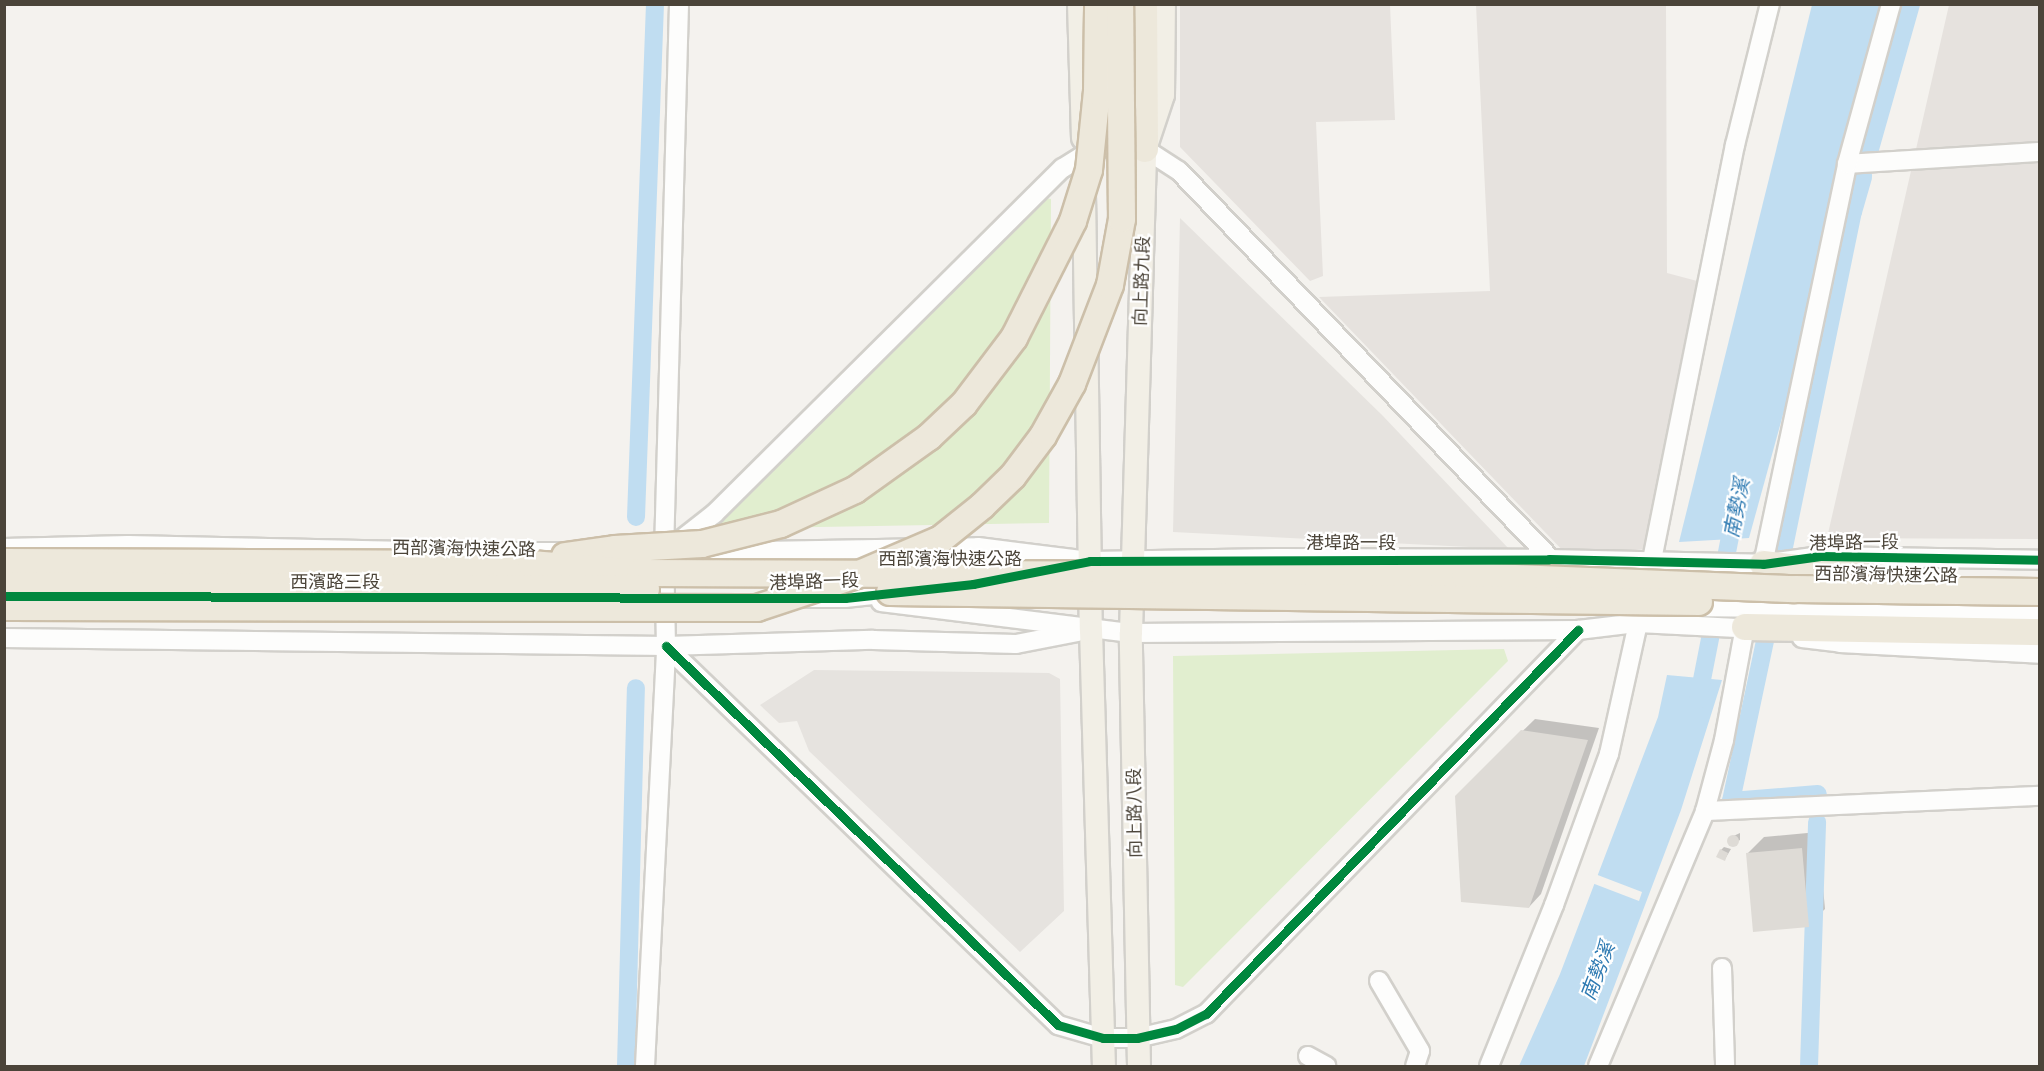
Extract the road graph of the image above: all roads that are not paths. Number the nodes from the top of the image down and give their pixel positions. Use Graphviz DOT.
graph roads {
  1 [pos="679,4"];
  2 [pos="1079,4"];
  3 [pos="1098,4"];
  4 [pos="1115,4"];
  5 [pos="1120,4"];
  6 [pos="1144,4"];
  7 [pos="1164,4"];
  8 [pos="1770,4"];
  9 [pos="1891,4"];
  10 [pos="1145,149"];
  11 [pos="2040,152"];
  12 [pos="1084,155"];
  13 [pos="1847,164"];
  14 [pos="4,548"];
  15 [pos="664,552"];
  16 [pos="1549,559"];
  17 [pos="1133,560"];
  18 [pos="1652,560"];
  19 [pos="2040,560"];
  20 [pos="1090,561"];
  21 [pos="4,562"];
  22 [pos="531,564"];
  23 [pos="1763,564"];
  24 [pos="2040,581"];
  25 [pos="4,585"];
  26 [pos="2040,592"];
  27 [pos="4,596"];
  28 [pos="845,598"];
  29 [pos="665,599"];
  30 [pos="2040,606"];
  31 [pos="4,607"];
  32 [pos="1911,611"];
  33 [pos="2040,611"];
  34 [pos="1638,623"];
  35 [pos="1745,627"];
  36 [pos="1091,630"];
  37 [pos="1578,630"];
  38 [pos="2040,632"];
  39 [pos="1131,633"];
  40 [pos="4,638"];
  41 [pos="666,646"];
  42 [pos="2040,654"];
  43 [pos="2040,796"];
  44 [pos="1705,811"];
  45 [pos="1722,968"];
  46 [pos="1379,981"];
  47 [pos="1103,1038"];
  48 [pos="1137,1038"];
  49 [pos="1308,1056"];
  50 [pos="645,1066"];
  51 [pos="1094,1066"];
  52 [pos="1104,1066"];
  53 [pos="1139,1066"];
  54 [pos="1147,1066"];
  55 [pos="1326,1066"];
  56 [pos="1415,1066"];
  57 [pos="1489,1066"];
  58 [pos="1598,1066"];
  59 [pos="1725,1066"];
  1 -- 15 [label="street"];
  2 -- 12 [label="main road"];
  3 -- 22 [label="highway, bridge"];
  4 -- 10 [label="main road"];
  5 -- 31 [label="highway, bridge"];
  6 -- 10 [label="highway"];
  7 -- 10 [label="main road, 向上路九段"];
  8 -- 18 [label="street"];
  9 -- 13 [label="street"];
  10 -- 12 [label="street"];
  10 -- 16 [label="street"];
  10 -- 17 [label="main road, 向上路九段"];
  11 -- 13 [label="street"];
  12 -- 15 [label="street"];
  12 -- 20 [label="main road"];
  13 -- 23 [label="street"];
  14 -- 15 [label="street, 西濱路三段"];
  15 -- 20 [label="street, 港埠路一段"];
  15 -- 29 [label="street"];
  16 -- 17 [label="street, 港埠路一段"];
  16 -- 18 [label="street, 港埠路一段"];
  16 -- 32 [label="street, 港埠路一段"];
  17 -- 20 [label="street, 港埠路一段"];
  17 -- 39 [label="main road, 向上路八段"];
  18 -- 23 [label="street, 港埠路一段"];
  19 -- 23 [label="street, 港埠路一段"];
  20 -- 28 [label="street, 港埠路一段"];
  20 -- 36 [label="main road, 向上路八段"];
  21 -- 22 [label="highway, 西部濱海快速公路, bridge"];
  22 -- 26 [label="highway, 西部濱海快速公路, bridge"];
  23 -- 24 [label="highway"];
  25 -- 30 [label="highway, 西部濱海快速公路, bridge"];
  27 -- 29 [label="street, 西濱路三段"];
  28 -- 29 [label="street, 港埠路一段"];
  28 -- 36 [label="street, 港埠路一段"];
  29 -- 41 [label="street"];
  32 -- 33 [label="street, 港埠路一段"];
  32 -- 35 [label="street, 港埠路一段"];
  34 -- 35 [label="street, 港埠路一段"];
  34 -- 37 [label="street, 港埠路一段"];
  34 -- 57 [label="street"];
  35 -- 38 [label="highway"];
  35 -- 42 [label="street, 港埠路一段"];
  35 -- 44 [label="street"];
  36 -- 39 [label="street, 港埠路一段"];
  36 -- 41 [label="street, 港埠路一段"];
  36 -- 47 [label="main road, 向上路八段"];
  37 -- 39 [label="street, 港埠路一段"];
  37 -- 48 [label="street"];
  39 -- 48 [label="main road, 向上路八段"];
  40 -- 41 [label="street"];
  41 -- 47 [label="street"];
  41 -- 50 [label="street"];
  43 -- 44 [label="street"];
  44 -- 58 [label="street"];
  45 -- 59 [label="street"];
  46 -- 56 [label="street"];
  47 -- 48 [label="street"];
  47 -- 51 [label="street"];
  47 -- 52 [label="main road, 向上路八段"];
  48 -- 53 [label="main road, 向上路八段"];
  48 -- 54 [label="street"];
  49 -- 55 [label="street"];
}
